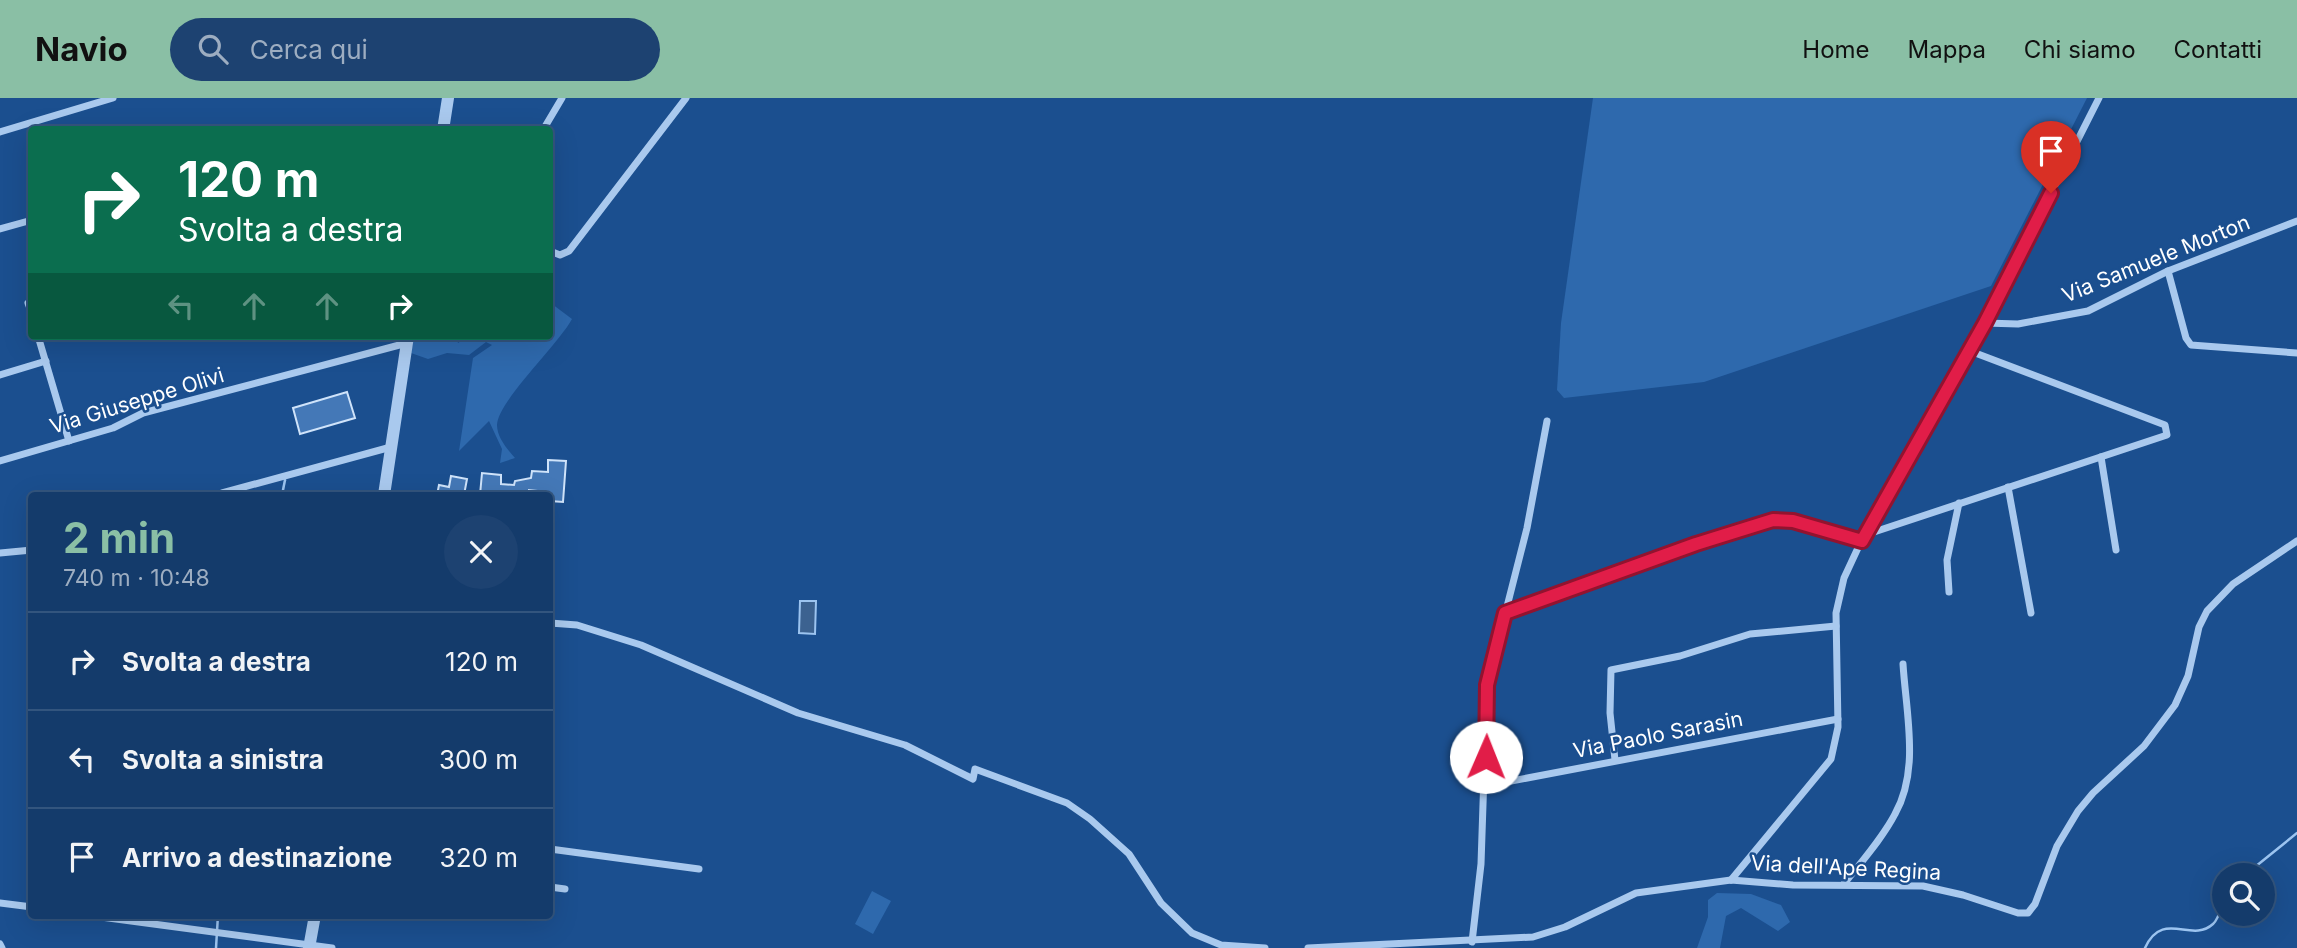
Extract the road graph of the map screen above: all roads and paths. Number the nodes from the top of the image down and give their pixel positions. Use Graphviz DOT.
graph roads {
  1 [pos="113,98"];
  2 [pos="448,98"];
  3 [pos="562,98"];
  4 [pos="687,98"];
  5 [pos="2099,98"];
  6 [pos="444,126"];
  7 [pos="544,126"];
  8 [pos="0,132"];
  9 [pos="28,221"];
  10 [pos="2297,222"];
  11 [pos="0,229"];
  12 [pos="553,252"];
  13 [pos="2168,271"];
  14 [pos="1985,323"];
  15 [pos="39,340"];
  16 [pos="407,340"];
  17 [pos="1970,351"];
  18 [pos="2297,353"];
  19 [pos="46,361"];
  20 [pos="0,375"];
  21 [pos="1546,421"];
  22 [pos="69,441"];
  23 [pos="391,447"];
  24 [pos="2101,457"];
  25 [pos="0,461"];
  26 [pos="2008,487"];
  27 [pos="226,492"];
  28 [pos="384,492"];
  29 [pos="1959,503"];
  30 [pos="1863,538"];
  31 [pos="2297,541"];
  32 [pos="28,550"];
  33 [pos="2116,550"];
  34 [pos="0,552"];
  35 [pos="1949,592"];
  36 [pos="1505,613"];
  37 [pos="2031,613"];
  38 [pos="553,623"];
  39 [pos="1836,626"];
  40 [pos="1903,664"];
  41 [pos="1838,719"];
  42 [pos="1615,760"];
  43 [pos="1485,786"];
  44 [pos="553,849"];
  45 [pos="699,869"];
  46 [pos="1731,880"];
  47 [pos="1844,884"];
  48 [pos="553,887"];
  49 [pos="565,889"];
  50 [pos="0,903"];
  51 [pos="28,906"];
  52 [pos="114,919"];
  53 [pos="314,919"];
  54 [pos="1472,942"];
  55 [pos="309,947"];
  56 [pos="332,948"];
  57 [pos="1265,948"];
  58 [pos="1308,948"];
  1 -- 8 [label="street"];
  2 -- 6 [label="street"];
  3 -- 7 [label="street"];
  4 -- 12 [label="street"];
  5 -- 14 [label="street"];
  9 -- 11 [label="street"];
  10 -- 13 [label="street, Via Samuele Morton"];
  13 -- 14 [label="street, Via Samuele Morton"];
  13 -- 18 [label="street"];
  14 -- 17 [label="street"];
  15 -- 19 [label="street"];
  16 -- 22 [label="street, Via Giuseppe Olivi"];
  16 -- 23 [label="street"];
  17 -- 24 [label="street"];
  17 -- 30 [label="street"];
  19 -- 20 [label="street"];
  19 -- 22 [label="street"];
  21 -- 36 [label="street"];
  22 -- 25 [label="street, Via Giuseppe Olivi"];
  23 -- 27 [label="street"];
  23 -- 28 [label="street"];
  24 -- 26 [label="street"];
  24 -- 33 [label="street"];
  26 -- 29 [label="street"];
  26 -- 37 [label="street"];
  29 -- 30 [label="street"];
  29 -- 35 [label="street"];
  30 -- 36 [label="street"];
  30 -- 39 [label="street"];
  31 -- 47 [label="street, Via dell'Ape Regina"];
  32 -- 34 [label="street"];
  36 -- 43 [label="street"];
  38 -- 57 [label="street"];
  39 -- 41 [label="street"];
  39 -- 42 [label="street"];
  40 -- 47 [label="street"];
  41 -- 42 [label="street, Via Paolo Sarasin"];
  41 -- 46 [label="street"];
  42 -- 43 [label="street, Via Paolo Sarasin"];
  43 -- 54 [label="street"];
  44 -- 45 [label="street"];
  46 -- 47 [label="street, Via dell'Ape Regina"];
  46 -- 54 [label="street, Via dell'Ape Regina"];
  48 -- 49 [label="street"];
  50 -- 51 [label="street"];
  52 -- 55 [label="street"];
  53 -- 55 [label="street"];
  54 -- 58 [label="street, Via dell'Ape Regina"];
  55 -- 56 [label="street"];
}
